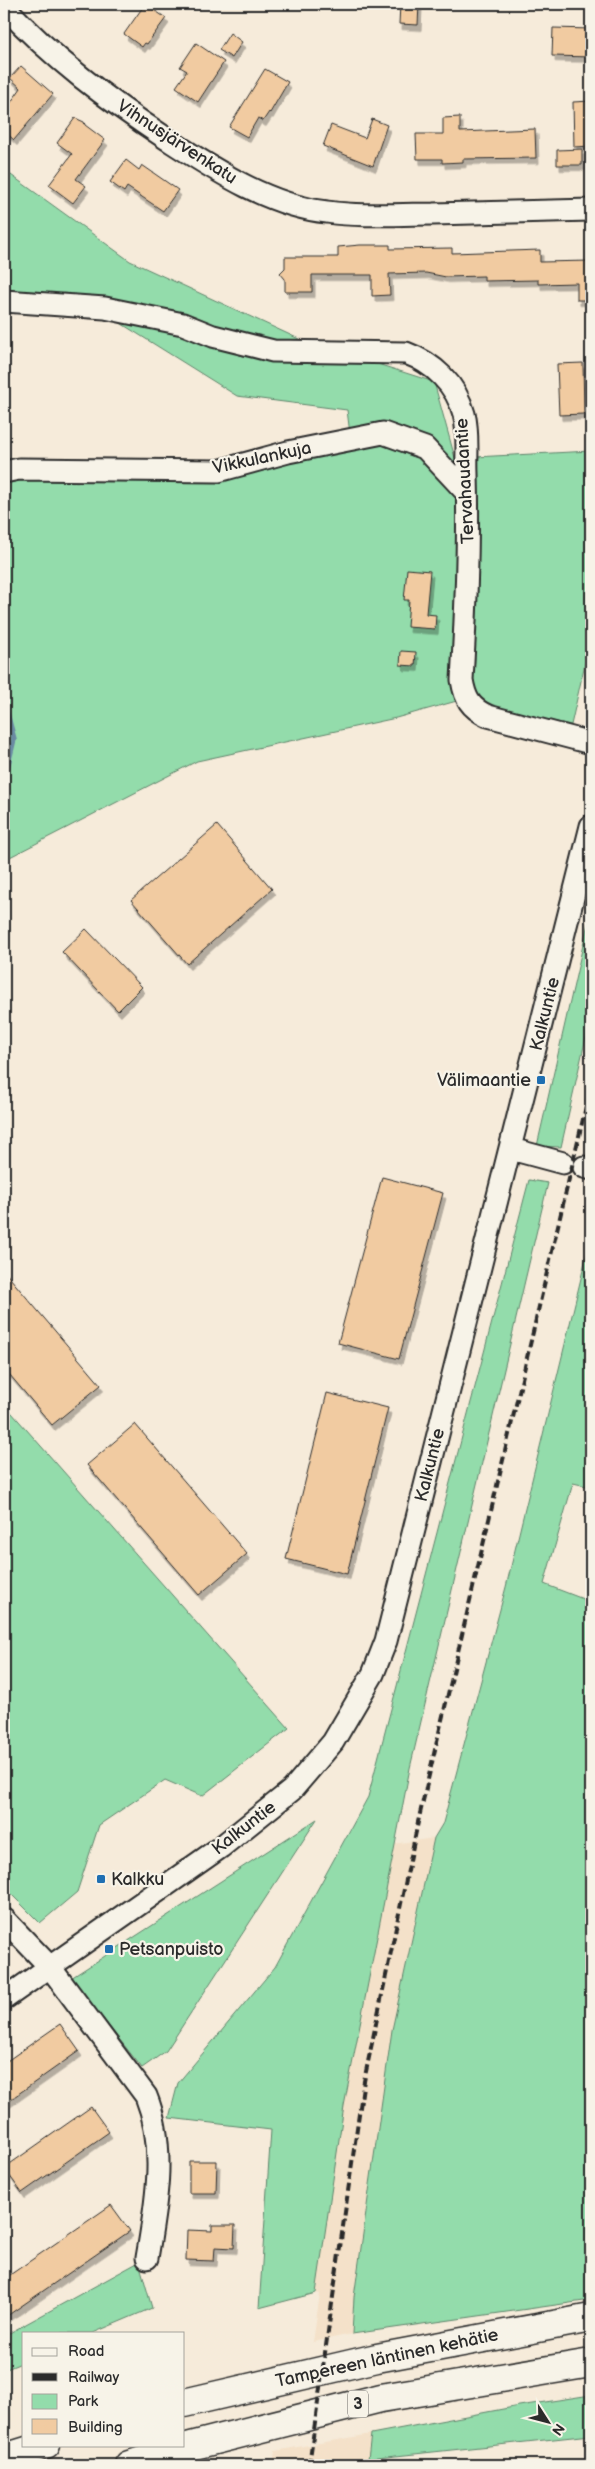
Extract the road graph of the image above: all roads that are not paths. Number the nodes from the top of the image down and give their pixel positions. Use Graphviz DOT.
graph roads {
  1 [pos="4,6"];
  2 [pos="591,210"];
  3 [pos="4,301"];
  4 [pos="4,472"];
  5 [pos="467,493"];
  6 [pos="591,743"];
  7 [pos="591,826"];
  8 [pos="511,1149"];
  9 [pos="563,1163"];
  10 [pos="4,1919"];
  11 [pos="50,1968"];
  12 [pos="4,1999"];
  13 [pos="148,2258"];
  14 [pos="591,2318"];
  15 [pos="591,2363"];
  16 [pos="185,2403"];
  17 [pos="43,2446"];
  18 [pos="4,2458"];
  19 [pos="129,2465"];
  1 -- 2 [label="street, Vihnusjärvenkatu"];
  3 -- 5 [label="street, Tervahaudantie"];
  4 -- 5 [label="street, Vikkulankuja"];
  5 -- 6 [label="street, Tervahaudantie"];
  7 -- 8 [label="street, Kalkuntie"];
  8 -- 9 [label="street"];
  8 -- 11 [label="street, Kalkuntie"];
  10 -- 11 [label="street"];
  11 -- 12 [label="street, Kalkuntie"];
  11 -- 13 [label="street"];
  14 -- 16 [label="highway, Tampereen läntinen kehätie / 3"];
  15 -- 19 [label="highway, 3"];
  17 -- 18 [label="highway"];
}
